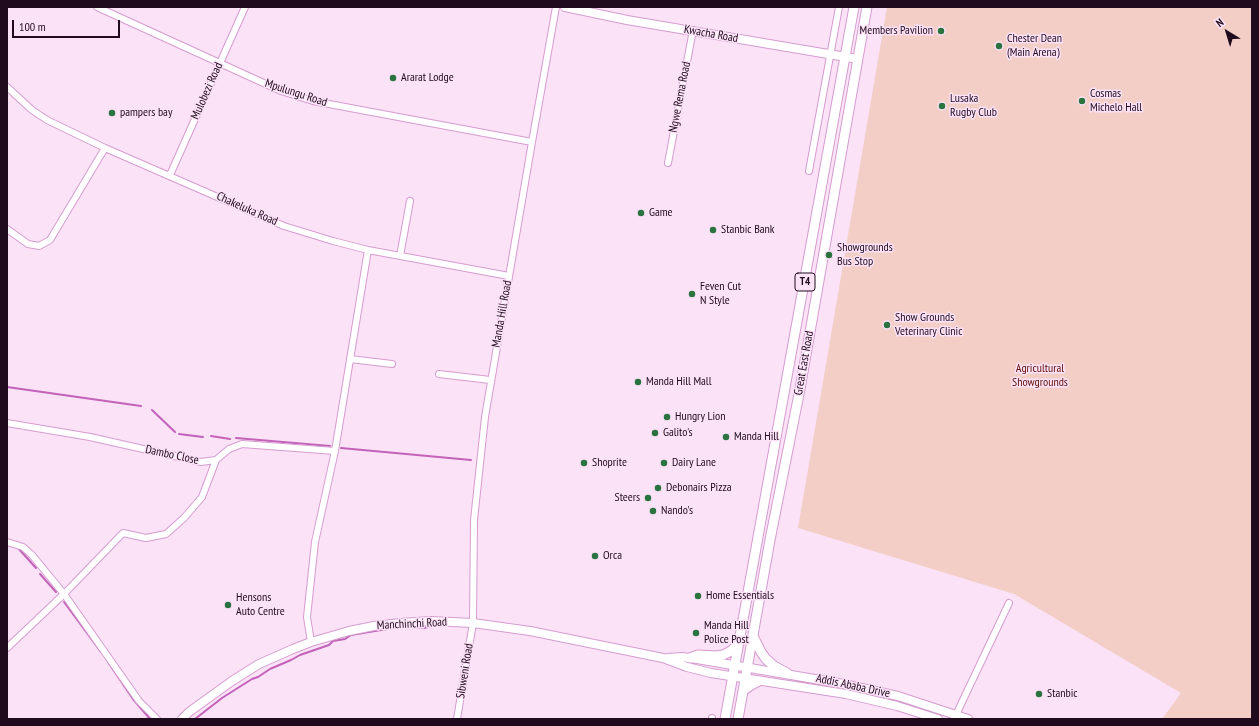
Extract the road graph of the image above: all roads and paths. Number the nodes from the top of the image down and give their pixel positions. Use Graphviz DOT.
graph roads {
  1 [pos="97,7"];
  2 [pos="245,7"];
  3 [pos="556,7"];
  4 [pos="565,7"];
  5 [pos="838,7"];
  6 [pos="854,7"];
  7 [pos="867,7"];
  8 [pos="693,30"];
  9 [pos="830,54"];
  10 [pos="845,57"];
  11 [pos="858,58"];
  12 [pos="220,63"];
  13 [pos="7,87"];
  14 [pos="532,142"];
  15 [pos="105,148"];
  16 [pos="668,164"];
  17 [pos="809,171"];
  18 [pos="170,175"];
  19 [pos="410,201"];
  20 [pos="7,229"];
  21 [pos="368,250"];
  22 [pos="400,256"];
  23 [pos="509,276"];
  24 [pos="350,359"];
  25 [pos="392,364"];
  26 [pos="439,374"];
  27 [pos="490,380"];
  28 [pos="7,423"];
  29 [pos="335,451"];
  30 [pos="216,460"];
  31 [pos="7,542"];
  32 [pos="64,594"];
  33 [pos="1009,603"];
  34 [pos="473,623"];
  35 [pos="753,636"];
  36 [pos="311,642"];
  37 [pos="739,643"];
  38 [pos="7,648"];
  39 [pos="663,658"];
  40 [pos="690,658"];
  41 [pos="735,665"];
  42 [pos="748,667"];
  43 [pos="787,673"];
  44 [pos="733,677"];
  45 [pos="746,678"];
  46 [pos="759,681"];
  47 [pos="743,691"];
  48 [pos="955,717"];
  49 [pos="156,719"];
  50 [pos="182,719"];
  51 [pos="457,719"];
  52 [pos="725,719"];
  53 [pos="738,719"];
  54 [pos="938,719"];
  55 [pos="968,719"];
  1 -- 12 [label="street, Mpulungu Road"];
  2 -- 12 [label="street, Mulobezi Road"];
  3 -- 14 [label="street, Manda Hill Road"];
  4 -- 8 [label="main road, Kwacha Road"];
  5 -- 9 [label="street"];
  6 -- 10 [label="main road, Great East Road / T4"];
  7 -- 11 [label="main road, Great East Road / T4"];
  8 -- 9 [label="main road, Kwacha Road"];
  8 -- 16 [label="street, Ngwe Rema Road"];
  9 -- 10 [label="main road, Kwacha Road"];
  9 -- 17 [label="street"];
  10 -- 11 [label="main road, Kwacha Road"];
  10 -- 37 [label="main road, Great East Road / T4"];
  11 -- 35 [label="main road, Great East Road / T4"];
  12 -- 14 [label="street, Mpulungu Road"];
  12 -- 18 [label="street, Mulobezi Road"];
  13 -- 15 [label="street, Chakeluka Road"];
  14 -- 23 [label="street, Manda Hill Road"];
  15 -- 18 [label="street, Chakeluka Road"];
  15 -- 20 [label="street"];
  18 -- 21 [label="street, Chakeluka Road"];
  19 -- 22 [label="street"];
  21 -- 22 [label="street, Chakeluka Road"];
  21 -- 24 [label="street"];
  22 -- 23 [label="street, Chakeluka Road"];
  23 -- 27 [label="street, Manda Hill Road"];
  24 -- 25 [label="street"];
  24 -- 29 [label="street"];
  26 -- 27 [label="street"];
  27 -- 34 [label="street, Manda Hill Road"];
  28 -- 30 [label="street, Dambo Close"];
  29 -- 30 [label="street, Dambo Close"];
  29 -- 36 [label="street"];
  30 -- 32 [label="street"];
  31 -- 32 [label="street"];
  32 -- 38 [label="street"];
  32 -- 49 [label="street"];
  33 -- 48 [label="street"];
  34 -- 36 [label="main road, Manchinchi Road"];
  34 -- 39 [label="main road, Manchinchi Road"];
  34 -- 51 [label="street, Sibweni Road"];
  35 -- 42 [label="main road, Great East Road / T4"];
  35 -- 43 [label="main road"];
  36 -- 50 [label="main road, Manchinchi Road"];
  37 -- 40 [label="main road"];
  37 -- 41 [label="main road, Great East Road / T4"];
  39 -- 40 [label="main road, Manchinchi Road"];
  39 -- 44 [label="main road, Manchinchi Road"];
  40 -- 41 [label="main road, Manchinchi Road"];
  41 -- 42 [label="main road, Addis Ababa Drive"];
  41 -- 44 [label="main road, Great East Road / T4"];
  42 -- 43 [label="main road, Addis Ababa Drive"];
  42 -- 45 [label="main road, Great East Road / T4"];
  43 -- 48 [label="main road, Addis Ababa Drive"];
  44 -- 45 [label="main road, Addis Ababa Drive"];
  44 -- 52 [label="main road, Great East Road / T4"];
  45 -- 46 [label="main road, Addis Ababa Drive"];
  45 -- 47 [label="main road, Great East Road / T4"];
  46 -- 47 [label="main road"];
  46 -- 54 [label="main road, Addis Ababa Drive"];
  47 -- 53 [label="main road, Great East Road / T4"];
  48 -- 55 [label="main road, Addis Ababa Drive"];
}
